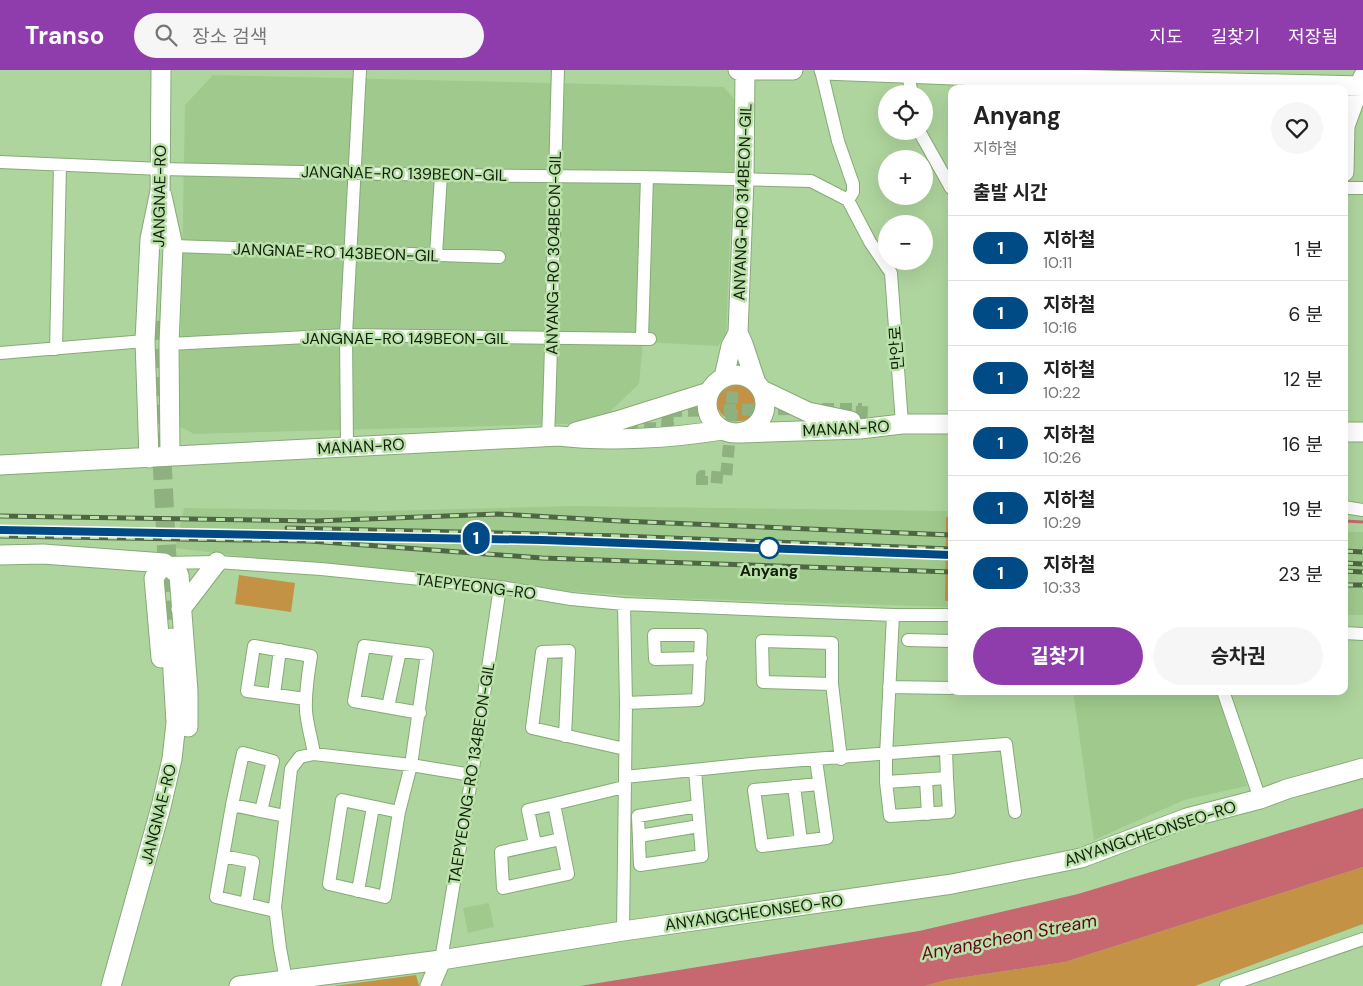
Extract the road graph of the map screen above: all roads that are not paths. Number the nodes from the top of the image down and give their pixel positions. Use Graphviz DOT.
graph roads {
  1 [pos="161,70"];
  2 [pos="360,70"];
  3 [pos="558,70"];
  4 [pos="738,70"];
  5 [pos="745,70"];
  6 [pos="793,70"];
  7 [pos="823,70"];
  8 [pos="908,72"];
  9 [pos="1010,74"];
  10 [pos="1241,76"];
  11 [pos="1362,83"];
  12 [pos="1044,84"];
  13 [pos="910,85"];
  14 [pos="1179,85"];
  15 [pos="1348,118"];
  16 [pos="924,140"];
  17 [pos="0,162"];
  18 [pos="60,165"];
  19 [pos="161,169"];
  20 [pos="355,172"];
  21 [pos="441,175"];
  22 [pos="554,175"];
  23 [pos="647,177"];
  24 [pos="744,180"];
  25 [pos="948,181"];
  26 [pos="1348,188"];
  27 [pos="1363,188"];
  28 [pos="160,191"];
  29 [pos="848,200"];
  30 [pos="173,246"];
  31 [pos="350,252"];
  32 [pos="436,255"];
  33 [pos="498,257"];
  34 [pos="155,321"];
  35 [pos="738,333"];
  36 [pos="346,336"];
  37 [pos="552,338"];
  38 [pos="145,341"];
  39 [pos="169,344"];
  40 [pos="56,349"];
  41 [pos="0,353"];
  42 [pos="724,377"];
  43 [pos="759,386"];
  44 [pos="709,392"];
  45 [pos="948,424"];
  46 [pos="895,426"];
  47 [pos="722,430"];
  48 [pos="1348,432"];
  49 [pos="1363,432"];
  50 [pos="741,433"];
  51 [pos="553,436"];
  52 [pos="347,446"];
  53 [pos="170,456"];
  54 [pos="150,458"];
  55 [pos="0,465"];
  56 [pos="1348,508"];
  57 [pos="1363,510"];
  58 [pos="0,555"];
  59 [pos="217,562"];
  60 [pos="164,563"];
  61 [pos="500,587"];
  62 [pos="624,604"];
  63 [pos="181,610"];
  64 [pos="893,615"];
  65 [pos="948,615"];
  66 [pos="1348,633"];
  67 [pos="1363,634"];
  68 [pos="171,638"];
  69 [pos="908,640"];
  70 [pos="948,641"];
  71 [pos="280,650"];
  72 [pos="400,651"];
  73 [pos="701,658"];
  74 [pos="832,684"];
  75 [pos="889,688"];
  76 [pos="948,688"];
  77 [pos="274,694"];
  78 [pos="1224,695"];
  79 [pos="306,698"];
  80 [pos="626,703"];
  81 [pos="388,708"];
  82 [pos="420,714"];
  83 [pos="565,736"];
  84 [pos="625,749"];
  85 [pos="946,750"];
  86 [pos="314,754"];
  87 [pos="886,755"];
  88 [pos="841,758"];
  89 [pos="816,760"];
  90 [pos="412,765"];
  91 [pos="1363,768"];
  92 [pos="695,770"];
  93 [pos="472,775"];
  94 [pos="947,778"];
  95 [pos="926,780"];
  96 [pos="625,782"];
  97 [pos="886,782"];
  98 [pos="819,784"];
  99 [pos="794,786"];
  100 [pos="1260,799"];
  101 [pos="554,804"];
  102 [pos="232,805"];
  103 [pos="698,806"];
  104 [pos="162,807"];
  105 [pos="372,807"];
  106 [pos="261,811"];
  107 [pos="399,812"];
  108 [pos="1015,812"];
  109 [pos="928,814"];
  110 [pos="285,816"];
  111 [pos="699,826"];
  112 [pos="639,836"];
  113 [pos="561,839"];
  114 [pos="801,841"];
  115 [pos="535,844"];
  116 [pos="224,856"];
  117 [pos="358,890"];
  118 [pos="246,904"];
  119 [pos="275,911"];
  120 [pos="623,931"];
  121 [pos="1363,939"];
  122 [pos="441,960"];
  123 [pos="286,980"];
  124 [pos="111,986"];
  125 [pos="239,986"];
  126 [pos="430,986"];
  127 [pos="1226,986"];
  1 -- 19 [label="street, JANGNAE-RO"];
  2 -- 20 [label="street"];
  3 -- 22 [label="street, ANYANG-RO 304BEON-GIL"];
  4 -- 5 [label="street"];
  5 -- 6 [label="street"];
  5 -- 24 [label="street, ANYANG-RO 314BEON-GIL"];
  7 -- 8 [label="street"];
  7 -- 29 [label="street"];
  8 -- 9 [label="street"];
  8 -- 13 [label="street"];
  9 -- 12 [label="street"];
  10 -- 11 [label="street"];
  10 -- 14 [label="street"];
  11 -- 15 [label="street"];
  12 -- 14 [label="street"];
  16 -- 25 [label="street"];
  17 -- 18 [label="street, JANGNAE-RO 139BEON-GIL"];
  18 -- 19 [label="street, JANGNAE-RO 139BEON-GIL"];
  18 -- 40 [label="street"];
  19 -- 20 [label="street, JANGNAE-RO 139BEON-GIL"];
  19 -- 28 [label="street, JANGNAE-RO"];
  20 -- 21 [label="street, JANGNAE-RO 139BEON-GIL"];
  20 -- 31 [label="street"];
  21 -- 22 [label="street, JANGNAE-RO 139BEON-GIL"];
  21 -- 32 [label="street"];
  22 -- 23 [label="street, JANGNAE-RO 139BEON-GIL"];
  22 -- 37 [label="street, ANYANG-RO 304BEON-GIL"];
  23 -- 24 [label="street, JANGNAE-RO 139BEON-GIL"];
  23 -- 37 [label="street, JANGNAE-RO 149BEON-GIL"];
  24 -- 29 [label="street, JANGNAE-RO 139BEON-GIL"];
  24 -- 35 [label="street, ANYANG-RO 314BEON-GIL"];
  26 -- 27 [label="street"];
  28 -- 30 [label="street"];
  28 -- 34 [label="street, JANGNAE-RO"];
  28 -- 38 [label="street"];
  29 -- 46 [label="street, 만안로"];
  30 -- 31 [label="street, JANGNAE-RO 143BEON-GIL"];
  30 -- 39 [label="street"];
  31 -- 32 [label="street, JANGNAE-RO 143BEON-GIL"];
  31 -- 36 [label="street"];
  32 -- 33 [label="street, JANGNAE-RO 143BEON-GIL"];
  35 -- 42 [label="street"];
  35 -- 43 [label="street"];
  36 -- 37 [label="street, JANGNAE-RO 149BEON-GIL"];
  36 -- 39 [label="street, JANGNAE-RO 149BEON-GIL"];
  36 -- 52 [label="street"];
  37 -- 51 [label="street, ANYANG-RO 304BEON-GIL"];
  38 -- 40 [label="street"];
  38 -- 54 [label="street"];
  39 -- 53 [label="street"];
  40 -- 41 [label="street"];
  42 -- 43 [label="street"];
  42 -- 44 [label="street"];
  43 -- 46 [label="street"];
  43 -- 50 [label="street"];
  44 -- 47 [label="street"];
  44 -- 51 [label="street"];
  45 -- 46 [label="street, MANAN-RO"];
  46 -- 50 [label="street, MANAN-RO"];
  47 -- 50 [label="street"];
  47 -- 51 [label="street, MANAN-RO"];
  48 -- 49 [label="street"];
  51 -- 52 [label="street, MANAN-RO"];
  52 -- 53 [label="street, MANAN-RO"];
  53 -- 54 [label="street, MANAN-RO"];
  54 -- 55 [label="street, MANAN-RO"];
  56 -- 57 [label="street"];
  58 -- 60 [label="street, TAEPYEONG-RO"];
  59 -- 60 [label="street, TAEPYEONG-RO"];
  59 -- 61 [label="street, TAEPYEONG-RO"];
  59 -- 63 [label="street"];
  60 -- 63 [label="street"];
  60 -- 104 [label="street"];
  61 -- 62 [label="street, TAEPYEONG-RO"];
  61 -- 93 [label="street, TAEPYEONG-RO 134BEON-GIL"];
  62 -- 64 [label="street, TAEPYEONG-RO"];
  62 -- 80 [label="street"];
  63 -- 104 [label="street"];
  64 -- 65 [label="street, TAEPYEONG-RO"];
  64 -- 75 [label="street"];
  66 -- 67 [label="street"];
  68 -- 104 [label="street, JANGNAE-RO"];
  69 -- 70 [label="street"];
  71 -- 77 [label="street"];
  71 -- 77 [label="street"];
  71 -- 79 [label="street"];
  72 -- 81 [label="street"];
  72 -- 81 [label="street"];
  72 -- 82 [label="street"];
  73 -- 80 [label="street"];
  74 -- 74 [label="street"];
  74 -- 88 [label="street"];
  75 -- 76 [label="street"];
  75 -- 87 [label="street"];
  77 -- 79 [label="street"];
  78 -- 100 [label="street"];
  79 -- 86 [label="street"];
  80 -- 84 [label="street"];
  81 -- 82 [label="street"];
  82 -- 90 [label="street"];
  83 -- 83 [label="street"];
  83 -- 84 [label="street"];
  84 -- 96 [label="street"];
  85 -- 87 [label="street"];
  85 -- 94 [label="street"];
  85 -- 108 [label="street"];
  86 -- 90 [label="street"];
  86 -- 110 [label="street"];
  87 -- 88 [label="street"];
  87 -- 97 [label="street"];
  88 -- 89 [label="street"];
  89 -- 92 [label="street"];
  89 -- 98 [label="street"];
  90 -- 93 [label="street"];
  90 -- 107 [label="street"];
  91 -- 100 [label="street, ANYANGCHEONSEO-RO"];
  92 -- 96 [label="street"];
  92 -- 103 [label="street"];
  93 -- 122 [label="street, TAEPYEONG-RO 134BEON-GIL"];
  94 -- 95 [label="street"];
  94 -- 109 [label="street"];
  95 -- 97 [label="street"];
  95 -- 109 [label="street"];
  96 -- 101 [label="street"];
  96 -- 120 [label="street"];
  97 -- 109 [label="street"];
  98 -- 99 [label="street"];
  98 -- 114 [label="street"];
  99 -- 114 [label="street"];
  99 -- 114 [label="street"];
  100 -- 120 [label="street, ANYANGCHEONSEO-RO"];
  101 -- 113 [label="street"];
  101 -- 115 [label="street"];
  102 -- 106 [label="street"];
  102 -- 106 [label="street"];
  102 -- 116 [label="street"];
  103 -- 111 [label="street"];
  103 -- 112 [label="street"];
  104 -- 124 [label="street, JANGNAE-RO"];
  105 -- 107 [label="street"];
  105 -- 117 [label="street"];
  105 -- 117 [label="street"];
  106 -- 110 [label="street"];
  107 -- 117 [label="street"];
  110 -- 119 [label="street"];
  111 -- 112 [label="street"];
  111 -- 112 [label="street"];
  113 -- 115 [label="street"];
  113 -- 115 [label="street"];
  116 -- 118 [label="street"];
  116 -- 118 [label="street"];
  118 -- 119 [label="street"];
  119 -- 123 [label="street"];
  120 -- 122 [label="street, ANYANGCHEONSEO-RO"];
  121 -- 127 [label="street"];
  122 -- 123 [label="street, ANYANGCHEONSEO-RO"];
  122 -- 126 [label="street"];
  123 -- 125 [label="street, ANYANGCHEONSEO-RO"];
}
